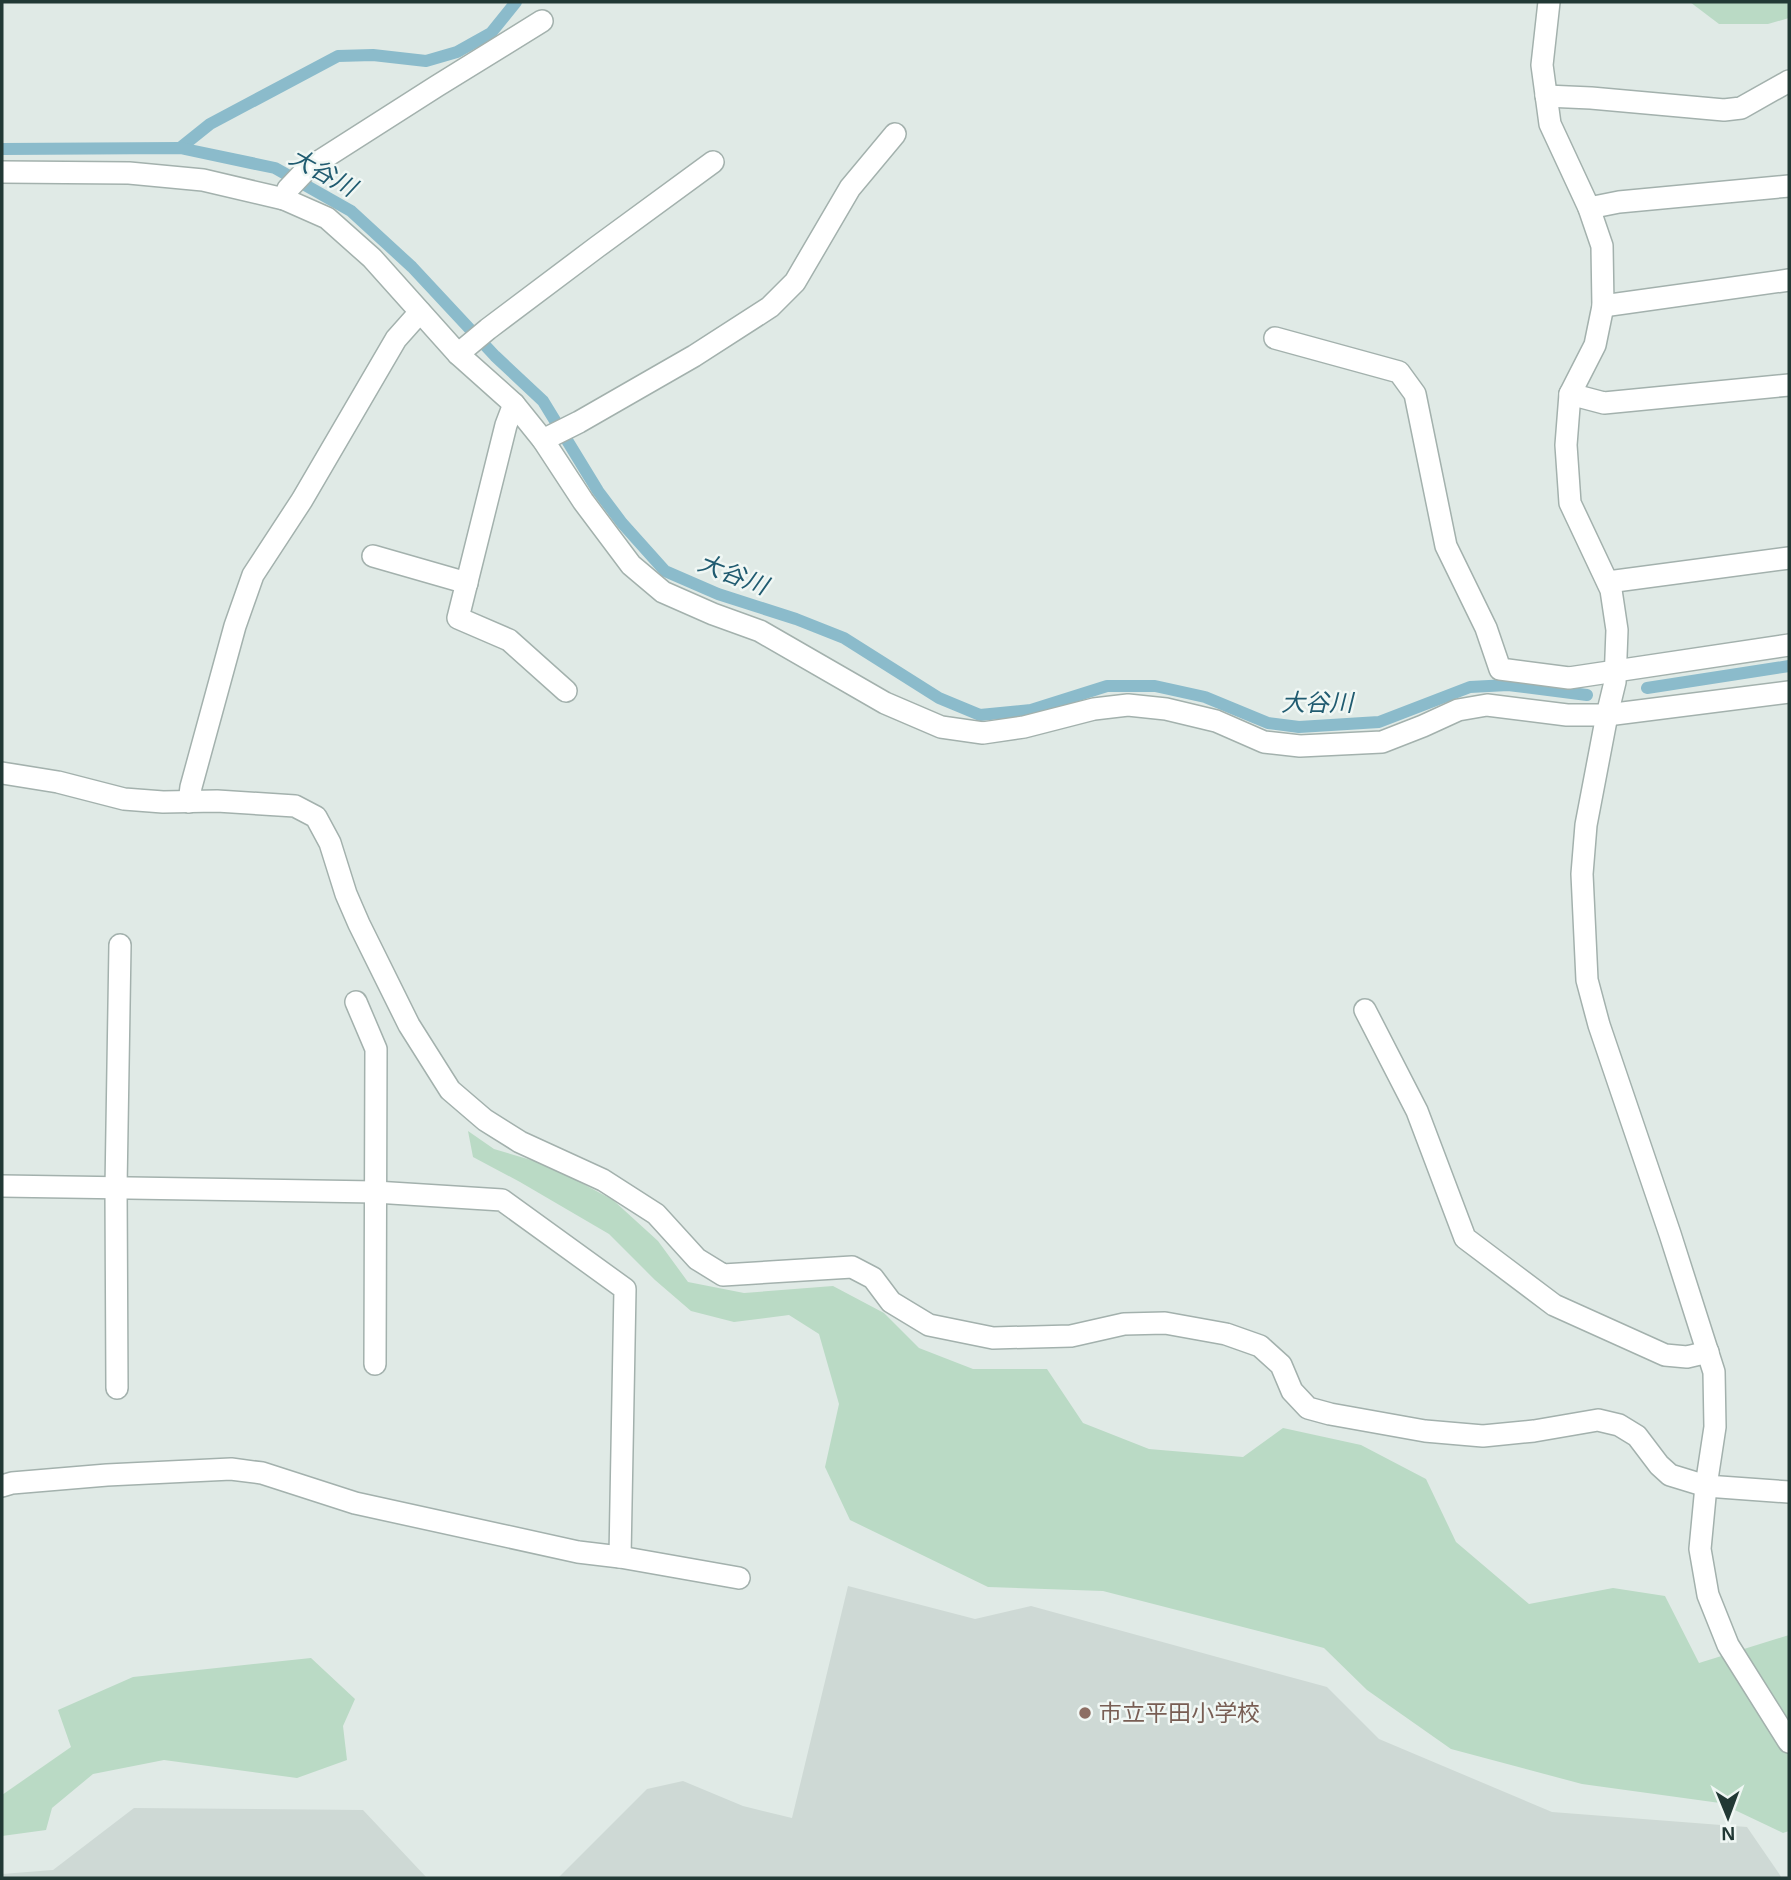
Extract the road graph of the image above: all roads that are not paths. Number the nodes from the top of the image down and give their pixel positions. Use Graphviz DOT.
graph roads {
  1 [pos="1549,2"];
  2 [pos="542,21"];
  3 [pos="1789,81"];
  4 [pos="1546,96"];
  5 [pos="895,134"];
  6 [pos="713,162"];
  7 [pos="2,172"];
  8 [pos="1789,186"];
  9 [pos="286,194"];
  10 [pos="1589,208"];
  11 [pos="1789,280"];
  12 [pos="1603,306"];
  13 [pos="420,312"];
  14 [pos="1275,338"];
  15 [pos="463,349"];
  16 [pos="1789,385"];
  17 [pos="1570,394"];
  18 [pos="514,404"];
  19 [pos="548,437"];
  20 [pos="373,556"];
  21 [pos="1789,558"];
  22 [pos="1608,582"];
  23 [pos="467,583"];
  24 [pos="1789,645"];
  25 [pos="1616,672"];
  26 [pos="566,691"];
  27 [pos="1789,692"];
  28 [pos="1607,715"];
  29 [pos="2,773"];
  30 [pos="189,802"];
  31 [pos="120,944"];
  32 [pos="356,1002"];
  33 [pos="1365,1010"];
  34 [pos="2,1186"];
  35 [pos="116,1188"];
  36 [pos="375,1192"];
  37 [pos="1708,1352"];
  38 [pos="375,1364"];
  39 [pos="117,1388"];
  40 [pos="2,1486"];
  41 [pos="1706,1486"];
  42 [pos="1789,1492"];
  43 [pos="620,1557"];
  44 [pos="739,1578"];
  45 [pos="1789,1742"];
  1 -- 4 [label="street"];
  2 -- 9 [label="street"];
  3 -- 4 [label="street"];
  4 -- 10 [label="street"];
  5 -- 19 [label="street"];
  6 -- 15 [label="street"];
  7 -- 9 [label="street"];
  8 -- 10 [label="street"];
  9 -- 13 [label="street"];
  10 -- 12 [label="street"];
  11 -- 12 [label="street"];
  12 -- 17 [label="street"];
  13 -- 15 [label="street"];
  13 -- 30 [label="street"];
  14 -- 25 [label="street"];
  15 -- 18 [label="street"];
  16 -- 17 [label="street"];
  17 -- 22 [label="street"];
  18 -- 19 [label="street"];
  18 -- 23 [label="street"];
  19 -- 28 [label="street"];
  20 -- 23 [label="street"];
  21 -- 22 [label="street"];
  22 -- 25 [label="street"];
  23 -- 26 [label="street"];
  24 -- 25 [label="street"];
  25 -- 28 [label="street"];
  27 -- 28 [label="street"];
  28 -- 37 [label="street"];
  29 -- 30 [label="street"];
  30 -- 41 [label="street"];
  31 -- 35 [label="street"];
  32 -- 36 [label="street"];
  33 -- 37 [label="street"];
  34 -- 35 [label="street"];
  35 -- 36 [label="street"];
  35 -- 39 [label="street"];
  36 -- 38 [label="street"];
  36 -- 43 [label="street"];
  37 -- 41 [label="street"];
  40 -- 43 [label="street"];
  41 -- 42 [label="street"];
  41 -- 45 [label="street"];
  43 -- 44 [label="street"];
}
